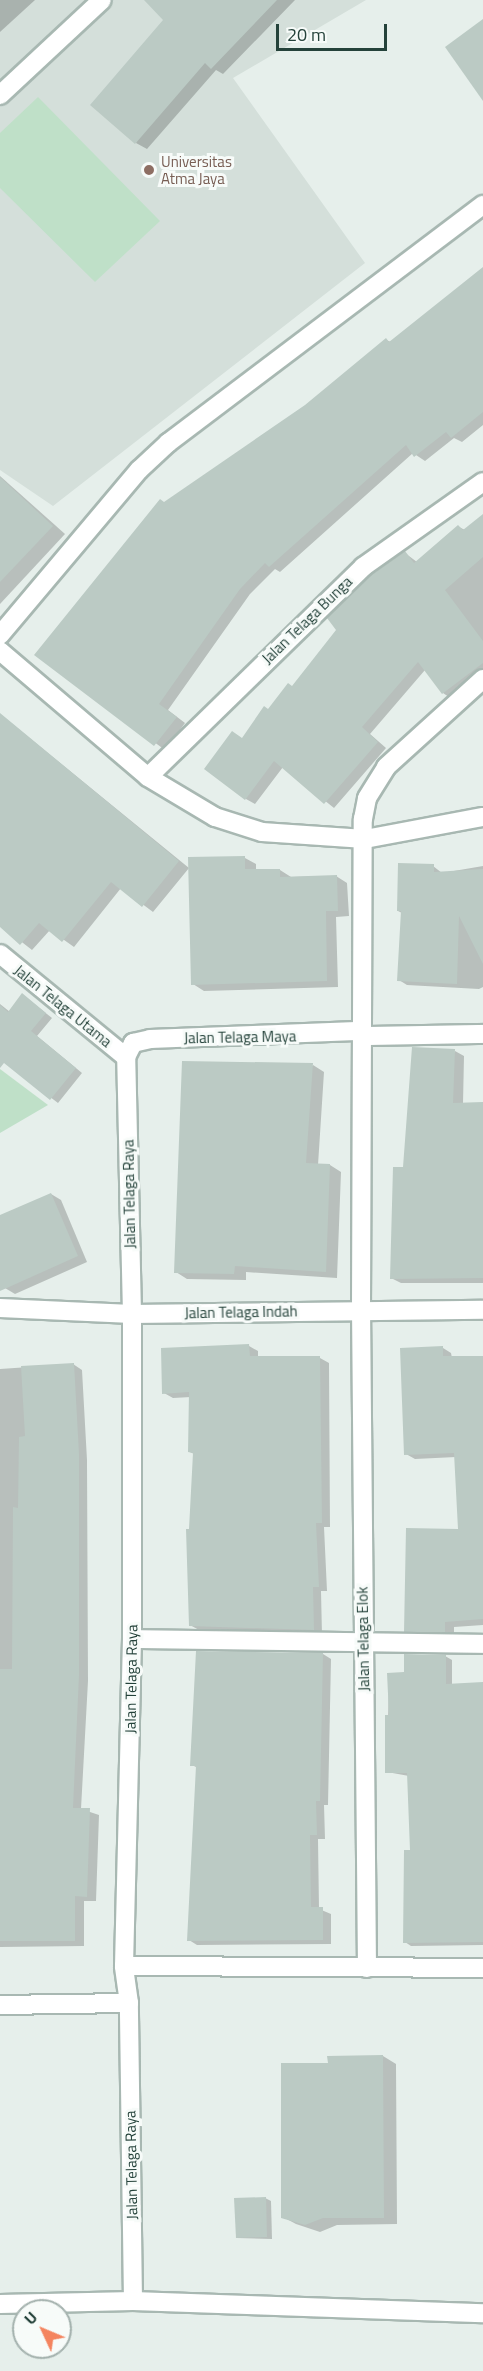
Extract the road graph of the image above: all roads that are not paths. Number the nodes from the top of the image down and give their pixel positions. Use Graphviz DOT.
graph roads {
  1 [pos="102,0"];
  2 [pos="0,95"];
  3 [pos="483,205"];
  4 [pos="483,482"];
  5 [pos="0,635"];
  6 [pos="0,651"];
  7 [pos="483,679"];
  8 [pos="148,777"];
  9 [pos="483,817"];
  10 [pos="365,838"];
  11 [pos="0,954"];
  12 [pos="363,1033"];
  13 [pos="483,1034"];
  14 [pos="126,1057"];
  15 [pos="0,1308"];
  16 [pos="483,1310"];
  17 [pos="361,1311"];
  18 [pos="132,1314"];
  19 [pos="132,1639"];
  20 [pos="363,1644"];
  21 [pos="483,1644"];
  22 [pos="124,1966"];
  23 [pos="367,1968"];
  24 [pos="483,1968"];
  25 [pos="129,2003"];
  26 [pos="0,2005"];
  27 [pos="133,2301"];
  28 [pos="0,2304"];
  29 [pos="483,2313"];
  1 -- 2 [label="street"];
  3 -- 5 [label="street"];
  4 -- 8 [label="street, Jalan Telaga Bunga"];
  6 -- 8 [label="street"];
  7 -- 10 [label="street, Jalan Telaga Elok"];
  8 -- 10 [label="street"];
  9 -- 10 [label="street"];
  10 -- 12 [label="street, Jalan Telaga Elok"];
  11 -- 14 [label="street, Jalan Telaga Utama"];
  12 -- 13 [label="street"];
  12 -- 14 [label="street, Jalan Telaga Maya"];
  12 -- 17 [label="street, Jalan Telaga Elok"];
  14 -- 18 [label="street, Jalan Telaga Raya"];
  15 -- 18 [label="street, Jalan Telaga Indah"];
  16 -- 17 [label="street, Jalan Telaga Indah"];
  17 -- 18 [label="street, Jalan Telaga Indah"];
  17 -- 20 [label="street, Jalan Telaga Elok"];
  18 -- 19 [label="street, Jalan Telaga Raya"];
  19 -- 20 [label="street"];
  19 -- 22 [label="street, Jalan Telaga Raya"];
  20 -- 21 [label="street"];
  20 -- 23 [label="street, Jalan Telaga Elok"];
  22 -- 23 [label="street"];
  22 -- 25 [label="street, Jalan Telaga Raya"];
  23 -- 24 [label="street"];
  25 -- 26 [label="street"];
  25 -- 27 [label="street, Jalan Telaga Raya"];
  27 -- 28 [label="street"];
  27 -- 29 [label="street"];
}
